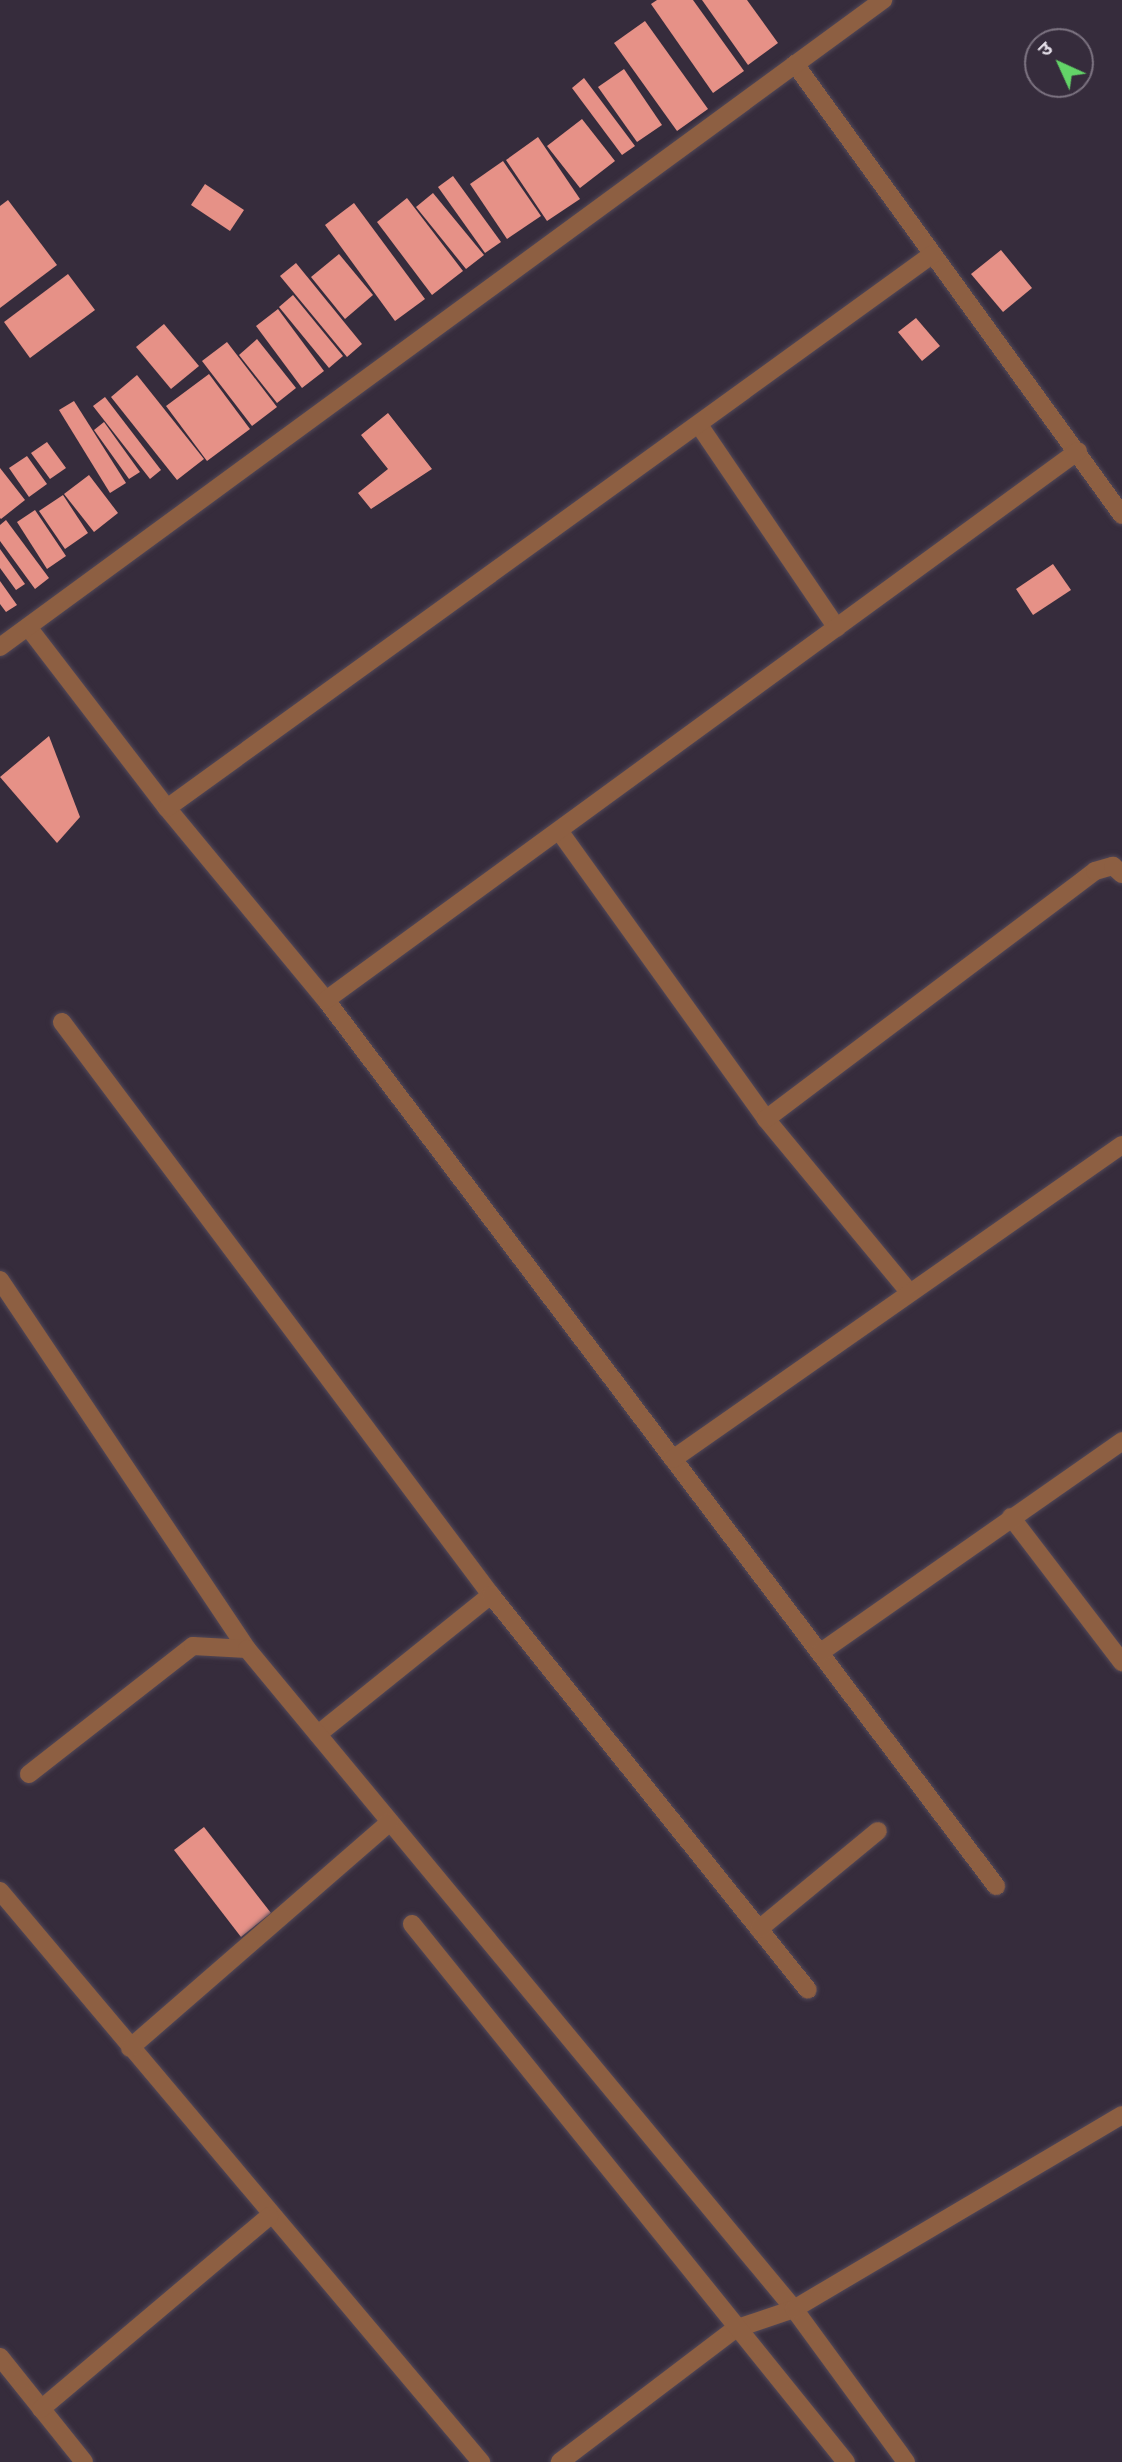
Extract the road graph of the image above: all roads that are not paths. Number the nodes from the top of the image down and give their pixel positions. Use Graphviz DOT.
graph roads {
  1 [pos="883,0"];
  2 [pos="795,64"];
  3 [pos="933,254"];
  4 [pos="699,425"];
  5 [pos="1079,451"];
  6 [pos="1122,515"];
  7 [pos="27,628"];
  8 [pos="837,628"];
  9 [pos="0,647"];
  10 [pos="167,808"];
  11 [pos="561,832"];
  12 [pos="1122,874"];
  13 [pos="326,1000"];
  14 [pos="62,1022"];
  15 [pos="766,1119"];
  16 [pos="1122,1145"];
  17 [pos="0,1280"];
  18 [pos="909,1292"];
  19 [pos="1122,1441"];
  20 [pos="673,1459"];
  21 [pos="1011,1517"];
  22 [pos="491,1595"];
  23 [pos="247,1649"];
  24 [pos="821,1652"];
  25 [pos="1122,1662"];
  26 [pos="318,1734"];
  27 [pos="29,1774"];
  28 [pos="390,1822"];
  29 [pos="878,1831"];
  30 [pos="996,1886"];
  31 [pos="0,1891"];
  32 [pos="412,1924"];
  33 [pos="759,1929"];
  34 [pos="808,1990"];
  35 [pos="130,2048"];
  36 [pos="1122,2115"];
  37 [pos="269,2216"];
  38 [pos="794,2309"];
  39 [pos="735,2329"];
  40 [pos="0,2357"];
  41 [pos="41,2409"];
  42 [pos="84,2462"];
  43 [pos="481,2462"];
  44 [pos="560,2462"];
  45 [pos="846,2462"];
  46 [pos="906,2462"];
  1 -- 2 [label="street"];
  2 -- 3 [label="street"];
  2 -- 7 [label="street"];
  3 -- 4 [label="street"];
  3 -- 5 [label="street"];
  4 -- 8 [label="street"];
  4 -- 10 [label="street"];
  5 -- 6 [label="street"];
  5 -- 8 [label="street"];
  7 -- 9 [label="street"];
  7 -- 10 [label="street"];
  8 -- 11 [label="street"];
  10 -- 13 [label="street"];
  11 -- 13 [label="street"];
  11 -- 15 [label="street"];
  12 -- 15 [label="street"];
  13 -- 20 [label="street"];
  14 -- 22 [label="street"];
  15 -- 18 [label="street"];
  16 -- 18 [label="street"];
  17 -- 23 [label="street"];
  18 -- 20 [label="street"];
  19 -- 21 [label="street"];
  20 -- 24 [label="street"];
  21 -- 24 [label="street"];
  21 -- 25 [label="street"];
  22 -- 26 [label="street"];
  22 -- 33 [label="street"];
  23 -- 26 [label="street"];
  23 -- 27 [label="street"];
  24 -- 30 [label="street"];
  26 -- 28 [label="street"];
  28 -- 35 [label="street"];
  28 -- 38 [label="street"];
  29 -- 33 [label="street"];
  31 -- 35 [label="street"];
  32 -- 39 [label="street"];
  33 -- 34 [label="street"];
  35 -- 37 [label="street"];
  36 -- 38 [label="street"];
  37 -- 41 [label="street"];
  37 -- 43 [label="street"];
  38 -- 39 [label="street"];
  38 -- 46 [label="street"];
  39 -- 44 [label="street"];
  39 -- 45 [label="street"];
  40 -- 41 [label="street"];
  41 -- 42 [label="street"];
}
